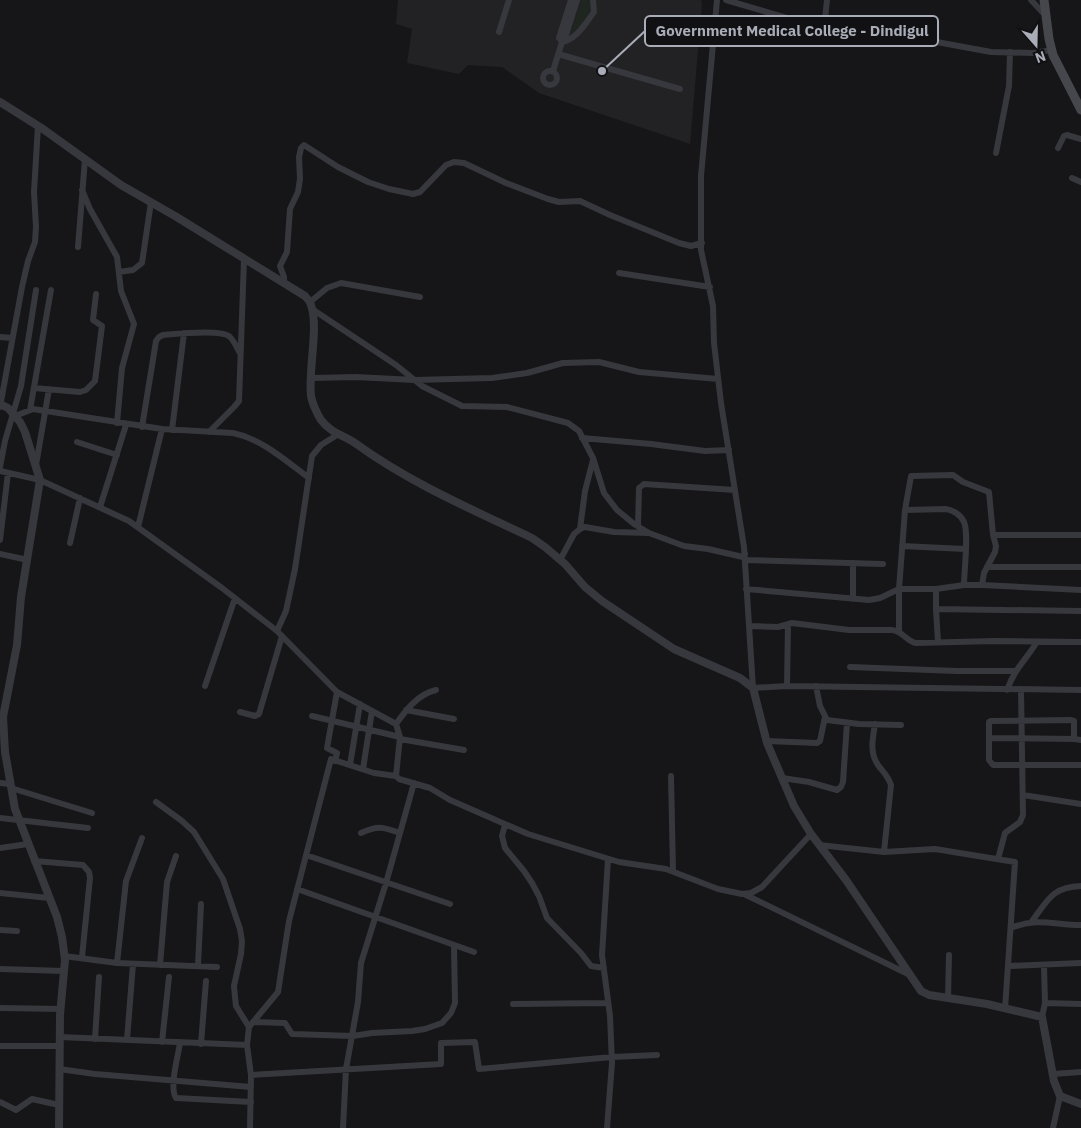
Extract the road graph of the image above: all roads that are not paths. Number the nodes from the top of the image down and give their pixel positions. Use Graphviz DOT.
graph roads {
  1 [pos="510,0"];
  2 [pos="571,0"];
  3 [pos="578,0"];
  4 [pos="593,0"];
  5 [pos="718,0"];
  6 [pos="726,0"];
  7 [pos="828,0"];
  8 [pos="1031,0"];
  9 [pos="1044,0"];
  10 [pos="1046,16"];
  11 [pos="824,29"];
  12 [pos="499,32"];
  13 [pos="562,42"];
  14 [pos="1052,50"];
  15 [pos="1010,52"];
  16 [pos="558,54"];
  17 [pos="553,71"];
  18 [pos="680,89"];
  19 [pos="0,102"];
  20 [pos="1080,104"];
  21 [pos="38,126"];
  22 [pos="1081,139"];
  23 [pos="1058,148"];
  24 [pos="996,153"];
  25 [pos="85,159"];
  26 [pos="1072,178"];
  27 [pos="1081,182"];
  28 [pos="82,190"];
  29 [pos="151,202"];
  30 [pos="702,243"];
  31 [pos="78,247"];
  32 [pos="244,259"];
  33 [pos="119,272"];
  34 [pos="619,273"];
  35 [pos="284,284"];
  36 [pos="710,286"];
  37 [pos="36,290"];
  38 [pos="50,290"];
  39 [pos="96,294"];
  40 [pos="420,297"];
  41 [pos="311,305"];
  42 [pos="184,334"];
  43 [pos="0,337"];
  44 [pos="12,338"];
  45 [pos="241,354"];
  46 [pos="311,378"];
  47 [pos="718,379"];
  48 [pos="414,380"];
  49 [pos="34,388"];
  50 [pos="49,389"];
  51 [pos="0,405"];
  52 [pos="30,410"];
  53 [pos="47,412"];
  54 [pos="13,415"];
  55 [pos="117,423"];
  56 [pos="126,425"];
  57 [pos="142,427"];
  58 [pos="162,430"];
  59 [pos="172,430"];
  60 [pos="209,432"];
  61 [pos="337,435"];
  62 [pos="582,438"];
  63 [pos="77,442"];
  64 [pos="729,450"];
  65 [pos="117,456"];
  66 [pos="593,458"];
  67 [pos="36,465"];
  68 [pos="0,467"];
  69 [pos="0,472"];
  70 [pos="8,473"];
  71 [pos="309,478"];
  72 [pos="40,480"];
  73 [pos="735,490"];
  74 [pos="80,498"];
  75 [pos="100,507"];
  76 [pos="905,510"];
  77 [pos="638,526"];
  78 [pos="138,527"];
  79 [pos="580,529"];
  80 [pos="649,533"];
  81 [pos="993,535"];
  82 [pos="1081,535"];
  83 [pos="0,540"];
  84 [pos="70,543"];
  85 [pos="902,546"];
  86 [pos="965,549"];
  87 [pos="0,554"];
  88 [pos="745,557"];
  89 [pos="28,560"];
  90 [pos="560,560"];
  91 [pos="853,563"];
  92 [pos="883,564"];
  93 [pos="987,567"];
  94 [pos="1081,568"];
  95 [pos="964,585"];
  96 [pos="982,585"];
  97 [pos="746,589"];
  98 [pos="899,589"];
  99 [pos="936,589"];
  100 [pos="1081,590"];
  101 [pos="235,598"];
  102 [pos="853,599"];
  103 [pos="936,609"];
  104 [pos="1081,610"];
  105 [pos="788,624"];
  106 [pos="750,626"];
  107 [pos="276,631"];
  108 [pos="899,631"];
  109 [pos="282,636"];
  110 [pos="938,642"];
  111 [pos="1037,642"];
  112 [pos="1081,642"];
  113 [pos="850,667"];
  114 [pos="1015,671"];
  115 [pos="205,686"];
  116 [pos="788,686"];
  117 [pos="816,686"];
  118 [pos="754,688"];
  119 [pos="436,690"];
  120 [pos="1007,690"];
  121 [pos="1021,690"];
  122 [pos="1081,690"];
  123 [pos="336,692"];
  124 [pos="360,704"];
  125 [pos="406,710"];
  126 [pos="372,711"];
  127 [pos="240,712"];
  128 [pos="312,716"];
  129 [pos="825,717"];
  130 [pos="454,719"];
  131 [pos="1021,720"];
  132 [pos="332,721"];
  133 [pos="847,723"];
  134 [pos="396,724"];
  135 [pos="875,724"];
  136 [pos="901,725"];
  137 [pos="356,726"];
  138 [pos="369,729"];
  139 [pos="2,736"];
  140 [pos="400,738"];
  141 [pos="989,738"];
  142 [pos="1022,739"];
  143 [pos="1077,740"];
  144 [pos="767,741"];
  145 [pos="2,746"];
  146 [pos="464,750"];
  147 [pos="335,761"];
  148 [pos="1022,764"];
  149 [pos="350,765"];
  150 [pos="1081,765"];
  151 [pos="363,769"];
  152 [pos="396,776"];
  153 [pos="671,776"];
  154 [pos="782,778"];
  155 [pos="0,783"];
  156 [pos="414,783"];
  157 [pos="10,786"];
  158 [pos="1023,795"];
  159 [pos="156,802"];
  160 [pos="1081,804"];
  161 [pos="92,813"];
  162 [pos="0,818"];
  163 [pos="19,821"];
  164 [pos="505,825"];
  165 [pos="88,828"];
  166 [pos="361,832"];
  167 [pos="400,833"];
  168 [pos="811,834"];
  169 [pos="142,838"];
  170 [pos="28,844"];
  171 [pos="819,844"];
  172 [pos="0,848"];
  173 [pos="884,852"];
  174 [pos="306,855"];
  175 [pos="176,856"];
  176 [pos="608,859"];
  177 [pos="998,859"];
  178 [pos="34,861"];
  179 [pos="673,871"];
  180 [pos="386,883"];
  181 [pos="1081,886"];
  182 [pos="298,889"];
  183 [pos="0,892"];
  184 [pos="742,894"];
  185 [pos="49,898"];
  186 [pos="201,904"];
  187 [pos="450,904"];
  188 [pos="375,918"];
  189 [pos="1032,921"];
  190 [pos="1081,925"];
  191 [pos="1011,928"];
  192 [pos="0,930"];
  193 [pos="17,931"];
  194 [pos="454,945"];
  195 [pos="474,952"];
  196 [pos="949,955"];
  197 [pos="64,956"];
  198 [pos="82,958"];
  199 [pos="117,963"];
  200 [pos="1081,963"];
  201 [pos="132,964"];
  202 [pos="160,965"];
  203 [pos="198,965"];
  204 [pos="1044,965"];
  205 [pos="1009,966"];
  206 [pos="217,967"];
  207 [pos="604,968"];
  208 [pos="0,969"];
  209 [pos="64,971"];
  210 [pos="911,975"];
  211 [pos="99,977"];
  212 [pos="169,977"];
  213 [pos="206,981"];
  214 [pos="948,999"];
  215 [pos="608,1003"];
  216 [pos="1045,1003"];
  217 [pos="513,1004"];
  218 [pos="1081,1004"];
  219 [pos="0,1008"];
  220 [pos="1005,1008"];
  221 [pos="61,1009"];
  222 [pos="1042,1017"];
  223 [pos="251,1025"];
  224 [pos="353,1036"];
  225 [pos="60,1037"];
  226 [pos="95,1038"];
  227 [pos="127,1040"];
  228 [pos="162,1042"];
  229 [pos="180,1043"];
  230 [pos="201,1044"];
  231 [pos="0,1046"];
  232 [pos="59,1046"];
  233 [pos="247,1046"];
  234 [pos="657,1055"];
  235 [pos="612,1057"];
  236 [pos="58,1069"];
  237 [pos="346,1069"];
  238 [pos="1081,1072"];
  239 [pos="1053,1074"];
  240 [pos="252,1075"];
  241 [pos="174,1080"];
  242 [pos="252,1087"];
  243 [pos="1060,1096"];
  244 [pos="0,1102"];
  245 [pos="251,1102"];
  246 [pos="1081,1104"];
  247 [pos="59,1105"];
  248 [pos="59,1128"];
  249 [pos="250,1128"];
  250 [pos="343,1128"];
  251 [pos="607,1128"];
  252 [pos="1053,1128"];
  1 -- 12 [label="street"];
  2 -- 13 [label="street"];
  3 -- 13 [label="street"];
  4 -- 13 [label="street"];
  5 -- 30 [label="street"];
  6 -- 11 [label="street"];
  7 -- 11 [label="street"];
  8 -- 10 [label="street"];
  9 -- 10 [label="main road"];
  10 -- 14 [label="main road"];
  11 -- 15 [label="street"];
  13 -- 16 [label="street"];
  14 -- 15 [label="street"];
  14 -- 20 [label="main road"];
  15 -- 24 [label="street"];
  16 -- 17 [label="street"];
  16 -- 18 [label="street"];
  19 -- 21 [label="street"];
  21 -- 25 [label="street"];
  21 -- 44 [label="street"];
  22 -- 23 [label="street"];
  25 -- 28 [label="street"];
  25 -- 29 [label="street"];
  26 -- 27 [label="street"];
  28 -- 31 [label="street"];
  28 -- 33 [label="street"];
  29 -- 32 [label="street"];
  29 -- 33 [label="street"];
  30 -- 35 [label="street"];
  30 -- 36 [label="street"];
  32 -- 35 [label="street"];
  32 -- 45 [label="street"];
  33 -- 55 [label="street"];
  34 -- 36 [label="street"];
  35 -- 41 [label="street"];
  36 -- 47 [label="street"];
  37 -- 54 [label="street"];
  38 -- 49 [label="street"];
  39 -- 50 [label="street"];
  40 -- 41 [label="street"];
  41 -- 46 [label="street"];
  41 -- 48 [label="street"];
  42 -- 45 [label="street"];
  42 -- 57 [label="street"];
  42 -- 59 [label="street"];
  43 -- 44 [label="street"];
  44 -- 51 [label="street"];
  45 -- 60 [label="street"];
  46 -- 48 [label="street"];
  46 -- 61 [label="street"];
  47 -- 48 [label="street"];
  47 -- 64 [label="street"];
  48 -- 62 [label="street"];
  49 -- 50 [label="street"];
  49 -- 52 [label="street"];
  50 -- 53 [label="street"];
  51 -- 54 [label="street"];
  52 -- 53 [label="street"];
  52 -- 54 [label="street"];
  53 -- 55 [label="street"];
  53 -- 67 [label="street"];
  54 -- 67 [label="street"];
  54 -- 68 [label="street"];
  55 -- 56 [label="street"];
  56 -- 57 [label="street"];
  56 -- 65 [label="street"];
  57 -- 58 [label="street"];
  58 -- 59 [label="street"];
  58 -- 78 [label="street"];
  59 -- 60 [label="street"];
  60 -- 71 [label="street"];
  61 -- 71 [label="street"];
  61 -- 90 [label="street"];
  62 -- 64 [label="street"];
  62 -- 66 [label="street"];
  63 -- 65 [label="street"];
  64 -- 73 [label="street"];
  65 -- 75 [label="street"];
  66 -- 77 [label="street"];
  66 -- 79 [label="street"];
  67 -- 72 [label="street"];
  69 -- 70 [label="street"];
  70 -- 72 [label="street"];
  70 -- 83 [label="street"];
  71 -- 107 [label="street"];
  72 -- 74 [label="street"];
  72 -- 89 [label="street"];
  73 -- 77 [label="street"];
  73 -- 88 [label="street"];
  74 -- 75 [label="street"];
  74 -- 84 [label="street"];
  75 -- 78 [label="street"];
  76 -- 81 [label="street"];
  76 -- 85 [label="street"];
  76 -- 86 [label="street"];
  77 -- 80 [label="street"];
  78 -- 101 [label="street"];
  79 -- 80 [label="street"];
  79 -- 90 [label="street"];
  80 -- 88 [label="street"];
  81 -- 82 [label="street"];
  81 -- 93 [label="street"];
  85 -- 86 [label="street"];
  85 -- 98 [label="street"];
  86 -- 95 [label="street"];
  87 -- 89 [label="street"];
  88 -- 91 [label="street"];
  88 -- 97 [label="street"];
  89 -- 139 [label="street"];
  90 -- 118 [label="street"];
  91 -- 92 [label="street"];
  91 -- 102 [label="street"];
  93 -- 94 [label="street"];
  93 -- 96 [label="street"];
  95 -- 96 [label="street"];
  95 -- 99 [label="street"];
  96 -- 100 [label="street"];
  97 -- 102 [label="street"];
  97 -- 106 [label="street"];
  98 -- 99 [label="street"];
  98 -- 102 [label="street"];
  98 -- 108 [label="street"];
  99 -- 103 [label="street"];
  101 -- 107 [label="street"];
  101 -- 115 [label="street"];
  103 -- 104 [label="street"];
  103 -- 110 [label="street"];
  105 -- 106 [label="street"];
  105 -- 108 [label="street"];
  105 -- 116 [label="street"];
  106 -- 118 [label="street"];
  107 -- 109 [label="street"];
  108 -- 110 [label="street"];
  109 -- 123 [label="street"];
  109 -- 127 [label="street"];
  110 -- 111 [label="street"];
  111 -- 112 [label="street"];
  111 -- 114 [label="street"];
  113 -- 114 [label="street"];
  114 -- 120 [label="street"];
  116 -- 117 [label="street"];
  116 -- 118 [label="street"];
  117 -- 120 [label="street"];
  117 -- 129 [label="street"];
  118 -- 144 [label="street"];
  119 -- 125 [label="street"];
  120 -- 121 [label="street"];
  121 -- 122 [label="street"];
  121 -- 131 [label="street"];
  123 -- 124 [label="street"];
  123 -- 132 [label="street"];
  124 -- 126 [label="street"];
  124 -- 137 [label="street"];
  125 -- 130 [label="street"];
  125 -- 134 [label="street"];
  126 -- 134 [label="street"];
  126 -- 138 [label="street"];
  128 -- 132 [label="street"];
  129 -- 133 [label="street"];
  129 -- 144 [label="street"];
  131 -- 141 [label="street"];
  131 -- 142 [label="street"];
  131 -- 143 [label="street"];
  132 -- 137 [label="street"];
  132 -- 147 [label="street"];
  133 -- 135 [label="street"];
  133 -- 154 [label="street"];
  134 -- 140 [label="street"];
  135 -- 136 [label="street"];
  135 -- 173 [label="street"];
  137 -- 138 [label="street"];
  137 -- 149 [label="street"];
  138 -- 140 [label="street"];
  138 -- 151 [label="street"];
  139 -- 145 [label="street"];
  140 -- 146 [label="street"];
  140 -- 152 [label="street"];
  141 -- 142 [label="street"];
  141 -- 148 [label="street"];
  142 -- 143 [label="street"];
  142 -- 148 [label="street"];
  144 -- 154 [label="street"];
  145 -- 157 [label="street"];
  147 -- 149 [label="street"];
  147 -- 174 [label="street"];
  148 -- 150 [label="street"];
  148 -- 158 [label="street"];
  149 -- 151 [label="street"];
  151 -- 152 [label="street"];
  152 -- 156 [label="street"];
  153 -- 179 [label="street"];
  154 -- 168 [label="street"];
  155 -- 157 [label="street"];
  156 -- 164 [label="street"];
  156 -- 167 [label="street"];
  157 -- 161 [label="street"];
  157 -- 163 [label="street"];
  158 -- 160 [label="street"];
  158 -- 177 [label="street"];
  159 -- 223 [label="street"];
  162 -- 163 [label="street"];
  163 -- 165 [label="street"];
  163 -- 170 [label="street"];
  164 -- 176 [label="street"];
  164 -- 207 [label="street"];
  166 -- 167 [label="street"];
  167 -- 180 [label="street"];
  168 -- 171 [label="street"];
  168 -- 184 [label="street"];
  169 -- 199 [label="street"];
  170 -- 172 [label="street"];
  170 -- 178 [label="street"];
  171 -- 173 [label="street"];
  171 -- 210 [label="street"];
  173 -- 177 [label="street"];
  174 -- 180 [label="street"];
  174 -- 182 [label="street"];
  175 -- 202 [label="street"];
  176 -- 179 [label="street"];
  176 -- 207 [label="street"];
  177 -- 191 [label="street"];
  178 -- 185 [label="street"];
  178 -- 198 [label="street"];
  179 -- 184 [label="street"];
  180 -- 187 [label="street"];
  180 -- 188 [label="street"];
  181 -- 189 [label="street"];
  182 -- 188 [label="street"];
  182 -- 223 [label="street"];
  183 -- 185 [label="street"];
  184 -- 210 [label="street"];
  185 -- 197 [label="street"];
  186 -- 203 [label="street"];
  188 -- 194 [label="street"];
  188 -- 224 [label="street"];
  189 -- 190 [label="street"];
  189 -- 191 [label="street"];
  191 -- 205 [label="street"];
  192 -- 193 [label="street"];
  194 -- 195 [label="street"];
  194 -- 224 [label="street"];
  196 -- 214 [label="street"];
  197 -- 198 [label="street"];
  197 -- 209 [label="street"];
  198 -- 199 [label="street"];
  199 -- 201 [label="street"];
  200 -- 204 [label="street"];
  201 -- 202 [label="street"];
  201 -- 227 [label="street"];
  202 -- 203 [label="street"];
  203 -- 206 [label="street"];
  204 -- 205 [label="street"];
  204 -- 216 [label="street"];
  205 -- 220 [label="street"];
  207 -- 215 [label="street"];
  208 -- 209 [label="street"];
  209 -- 221 [label="street"];
  210 -- 214 [label="street"];
  211 -- 226 [label="street"];
  212 -- 228 [label="street"];
  213 -- 230 [label="street"];
  214 -- 220 [label="street"];
  215 -- 217 [label="street"];
  215 -- 235 [label="street"];
  216 -- 218 [label="street"];
  216 -- 222 [label="street"];
  219 -- 221 [label="street"];
  220 -- 222 [label="street"];
  221 -- 225 [label="street"];
  222 -- 239 [label="street"];
  223 -- 224 [label="street"];
  223 -- 233 [label="street"];
  224 -- 237 [label="street"];
  225 -- 226 [label="street"];
  225 -- 232 [label="street"];
  226 -- 227 [label="street"];
  227 -- 228 [label="street"];
  228 -- 229 [label="street"];
  229 -- 230 [label="street"];
  229 -- 241 [label="street"];
  230 -- 233 [label="street"];
  231 -- 232 [label="street"];
  232 -- 236 [label="street"];
  233 -- 240 [label="street"];
  234 -- 235 [label="street"];
  235 -- 237 [label="street"];
  235 -- 251 [label="street"];
  236 -- 241 [label="street"];
  236 -- 247 [label="street"];
  237 -- 240 [label="street"];
  237 -- 250 [label="street"];
  238 -- 239 [label="street"];
  239 -- 243 [label="street"];
  240 -- 242 [label="street"];
  241 -- 242 [label="street"];
  241 -- 245 [label="street"];
  242 -- 245 [label="street"];
  243 -- 246 [label="street"];
  243 -- 252 [label="street"];
  244 -- 247 [label="street"];
  245 -- 249 [label="street"];
  247 -- 248 [label="street"];
}
